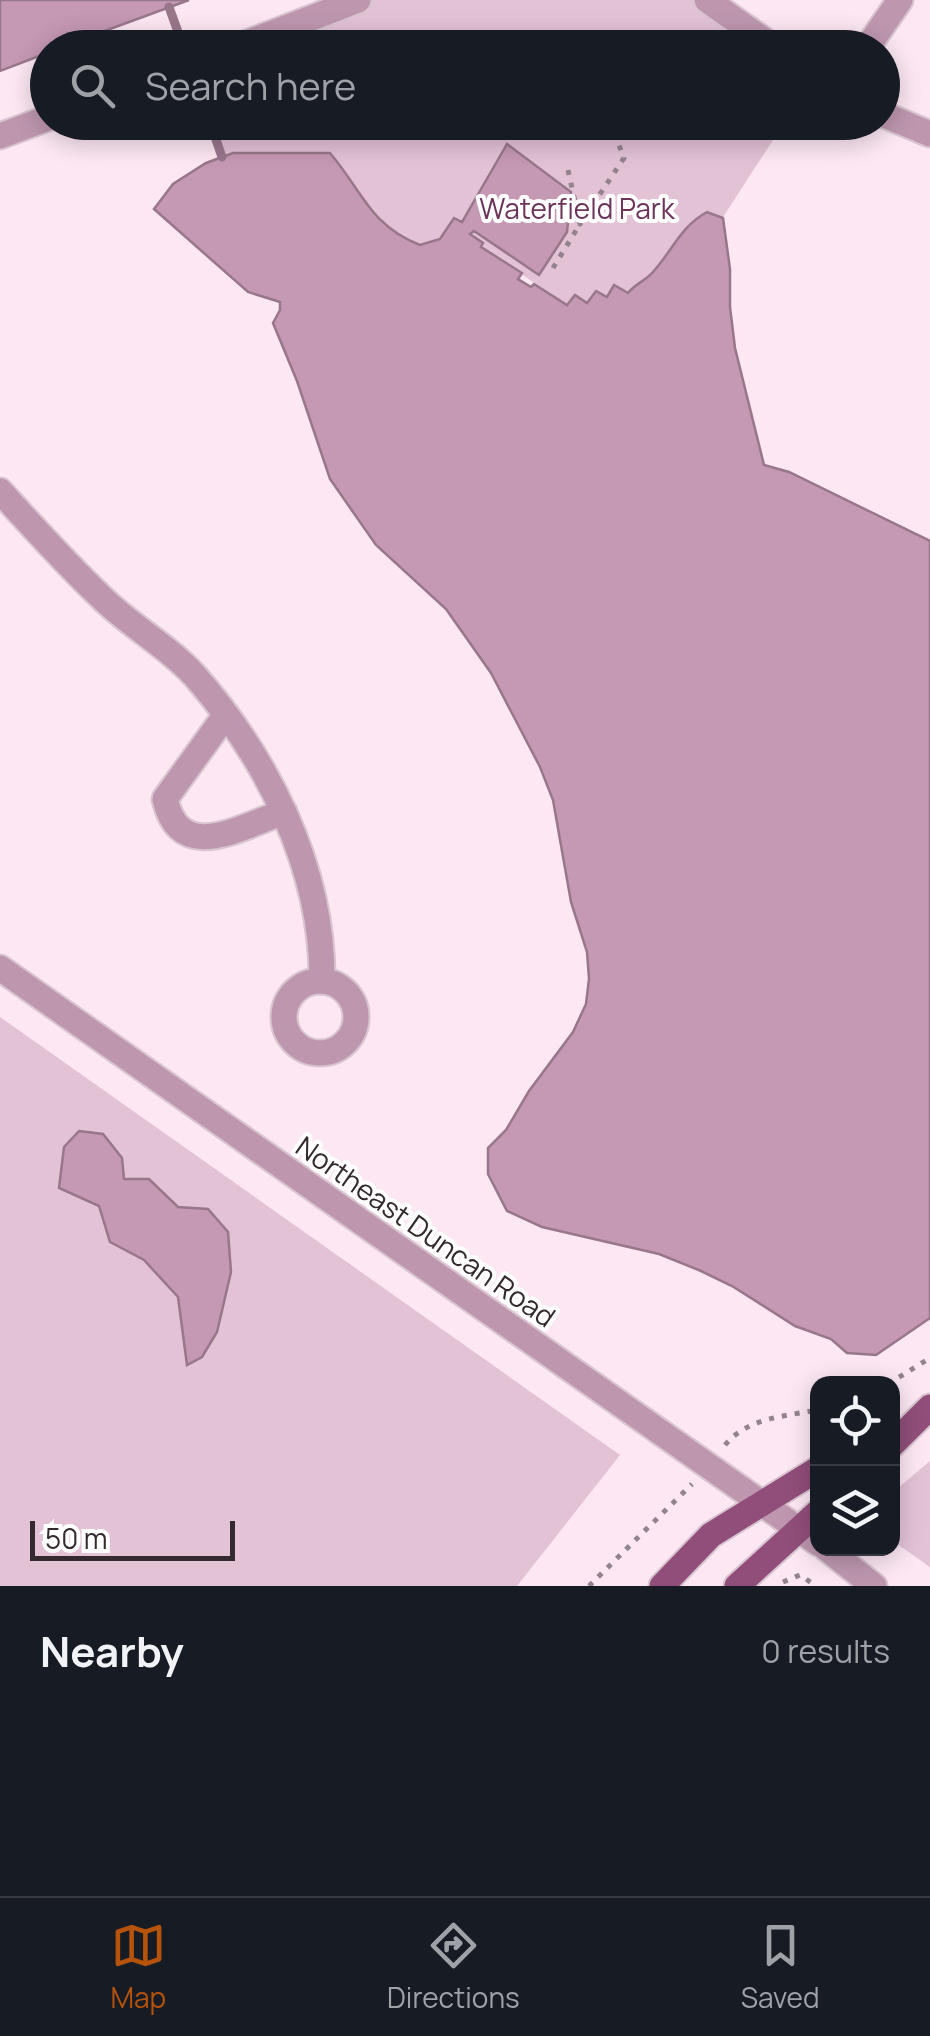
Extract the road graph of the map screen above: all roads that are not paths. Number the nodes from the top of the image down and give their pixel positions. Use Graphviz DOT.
graph roads {
  1 [pos="358,0"];
  2 [pos="707,0"];
  3 [pos="900,0"];
  4 [pos="280,30"];
  5 [pos="750,30"];
  6 [pos="879,30"];
  7 [pos="900,122"];
  8 [pos="30,125"];
  9 [pos="930,134"];
  10 [pos="0,136"];
  11 [pos="0,492"];
  12 [pos="225,716"];
  13 [pos="284,812"];
  14 [pos="0,968"];
  15 [pos="322,982"];
  16 [pos="930,1406"];
  17 [pos="900,1421"];
  18 [pos="900,1437"];
  19 [pos="810,1474"];
  20 [pos="761,1503"];
  21 [pos="807,1536"];
  22 [pos="836,1556"];
  23 [pos="662,1586"];
  24 [pos="737,1586"];
  25 [pos="874,1586"];
  1 -- 4 [label="street"];
  2 -- 5 [label="street"];
  3 -- 6 [label="street"];
  7 -- 9 [label="street"];
  8 -- 10 [label="street"];
  11 -- 12 [label="street"];
  12 -- 13 [label="street"];
  12 -- 13 [label="street"];
  13 -- 15 [label="street"];
  14 -- 20 [label="street, Northeast Duncan Road"];
  16 -- 17 [label="main road"];
  16 -- 18 [label="main road"];
  19 -- 20 [label="main road"];
  20 -- 21 [label="street, Northeast Duncan Road"];
  20 -- 23 [label="main road"];
  21 -- 24 [label="main road"];
  22 -- 25 [label="street"];
}
